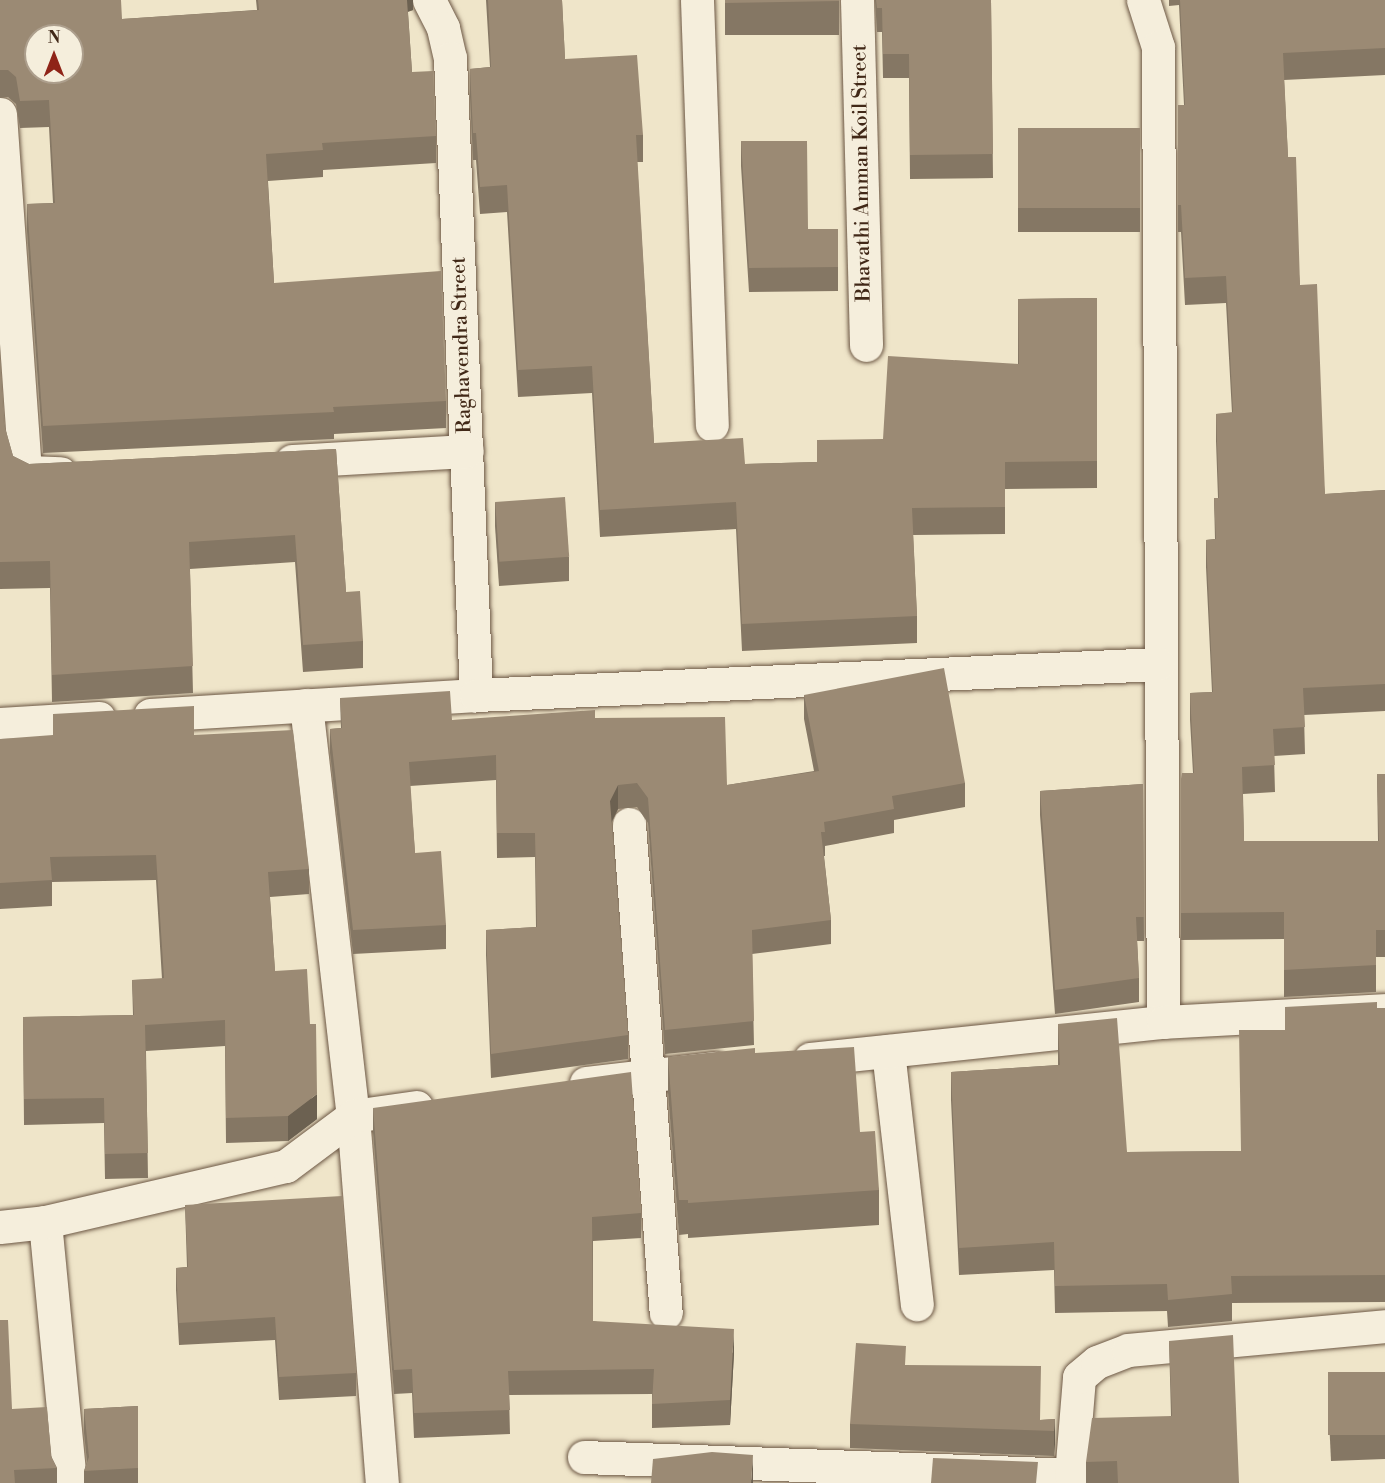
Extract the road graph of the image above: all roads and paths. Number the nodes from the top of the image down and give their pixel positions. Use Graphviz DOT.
graph roads {
  1 [pos="429,0"];
  2 [pos="697,0"];
  3 [pos="858,0"];
  4 [pos="1143,0"];
  5 [pos="0,114"];
  6 [pos="866,345"];
  7 [pos="712,425"];
  8 [pos="466,451"];
  9 [pos="266,462"];
  10 [pos="89,472"];
  11 [pos="1158,664"];
  12 [pos="476,695"];
  13 [pos="306,705"];
  14 [pos="0,724"];
  15 [pos="629,824"];
  16 [pos="1385,1010"];
  17 [pos="1163,1022"];
  18 [pos="888,1052"];
  19 [pos="784,1062"];
  20 [pos="750,1065"];
  21 [pos="647,1075"];
  22 [pos="553,1088"];
  23 [pos="447,1103"];
  24 [pos="353,1116"];
  25 [pos="45,1222"];
  26 [pos="0,1227"];
  27 [pos="917,1304"];
  28 [pos="666,1313"];
  29 [pos="1385,1326"];
  30 [pos="584,1456"];
  31 [pos="1071,1479"];
  32 [pos="70,1483"];
  33 [pos="382,1483"];
  1 -- 8 [label="street, Raghavendra Street"];
  2 -- 7 [label="street"];
  3 -- 6 [label="street, Bhavathi Amman Koil Street"];
  4 -- 11 [label="street"];
  5 -- 10 [label="street"];
  8 -- 9 [label="street"];
  8 -- 12 [label="street, Raghavendra Street"];
  11 -- 12 [label="street"];
  11 -- 17 [label="street"];
  12 -- 13 [label="street"];
  13 -- 14 [label="street"];
  13 -- 24 [label="street"];
  15 -- 21 [label="street"];
  16 -- 17 [label="street"];
  17 -- 18 [label="street"];
  18 -- 19 [label="street"];
  18 -- 27 [label="street"];
  20 -- 21 [label="street"];
  21 -- 22 [label="street"];
  21 -- 28 [label="street"];
  23 -- 24 [label="street"];
  24 -- 25 [label="street"];
  24 -- 33 [label="street"];
  25 -- 26 [label="street"];
  25 -- 32 [label="street"];
  29 -- 31 [label="street"];
  30 -- 31 [label="street"];
}
